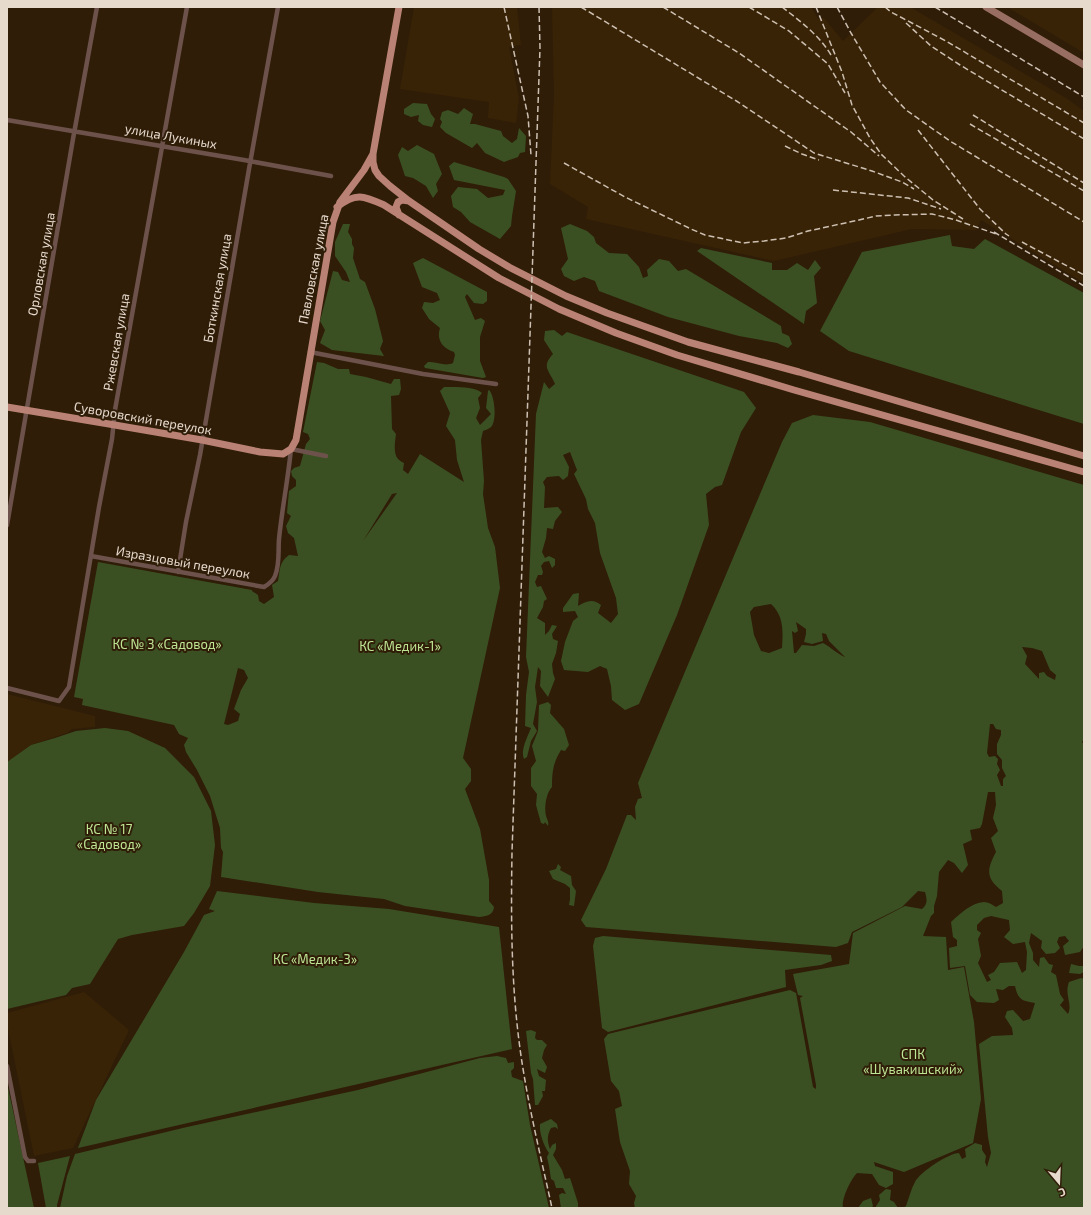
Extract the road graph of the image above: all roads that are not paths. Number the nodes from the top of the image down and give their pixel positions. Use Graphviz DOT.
graph roads {
  1 [pos="97,7"];
  2 [pos="187,7"];
  3 [pos="278,7"];
  4 [pos="399,7"];
  5 [pos="986,7"];
  6 [pos="1084,65"];
  7 [pos="7,120"];
  8 [pos="75,131"];
  9 [pos="162,146"];
  10 [pos="373,154"];
  11 [pos="251,161"];
  12 [pos="331,176"];
  13 [pos="409,201"];
  14 [pos="338,207"];
  15 [pos="399,215"];
  16 [pos="310,352"];
  17 [pos="496,384"];
  18 [pos="7,408"];
  19 [pos="27,411"];
  20 [pos="113,424"];
  21 [pos="202,440"];
  22 [pos="291,449"];
  23 [pos="326,456"];
  24 [pos="1084,456"];
  25 [pos="1084,472"];
  26 [pos="7,525"];
  27 [pos="91,556"];
  28 [pos="178,572"];
  29 [pos="270,583"];
  30 [pos="7,688"];
  31 [pos="7,1066"];
  32 [pos="34,1161"];
  1 -- 8 [label="street, Орловская улица"];
  2 -- 9 [label="street, Ржевская улица"];
  3 -- 11 [label="street, Боткинская улица"];
  4 -- 10 [label="main road, Павловская улица"];
  5 -- 6 [label="main road"];
  7 -- 8 [label="street, улица Лукиных"];
  8 -- 9 [label="street, улица Лукиных"];
  8 -- 19 [label="street, Орловская улица"];
  9 -- 11 [label="street, улица Лукиных"];
  9 -- 20 [label="street, Ржевская улица"];
  10 -- 13 [label="main road"];
  10 -- 14 [label="main road, Павловская улица"];
  11 -- 12 [label="street, улица Лукиных"];
  11 -- 21 [label="street, Боткинская улица"];
  13 -- 15 [label="main road"];
  13 -- 24 [label="main road"];
  14 -- 15 [label="main road"];
  14 -- 16 [label="main road, Павловская улица"];
  15 -- 25 [label="main road"];
  16 -- 17 [label="street"];
  16 -- 22 [label="main road, Павловская улица"];
  18 -- 19 [label="main road, Суворовский переулок"];
  19 -- 20 [label="main road, Суворовский переулок"];
  19 -- 26 [label="street, Орловская улица"];
  20 -- 21 [label="main road, Суворовский переулок"];
  20 -- 27 [label="street, Ржевская улица"];
  21 -- 22 [label="main road, Суворовский переулок"];
  21 -- 28 [label="street, Боткинская улица"];
  22 -- 23 [label="street"];
  22 -- 29 [label="street, Павловская улица"];
  27 -- 28 [label="street, Изразцовый переулок"];
  27 -- 30 [label="street, Ржевская улица"];
  28 -- 29 [label="street, Изразцовый переулок"];
  31 -- 32 [label="street"];
}
